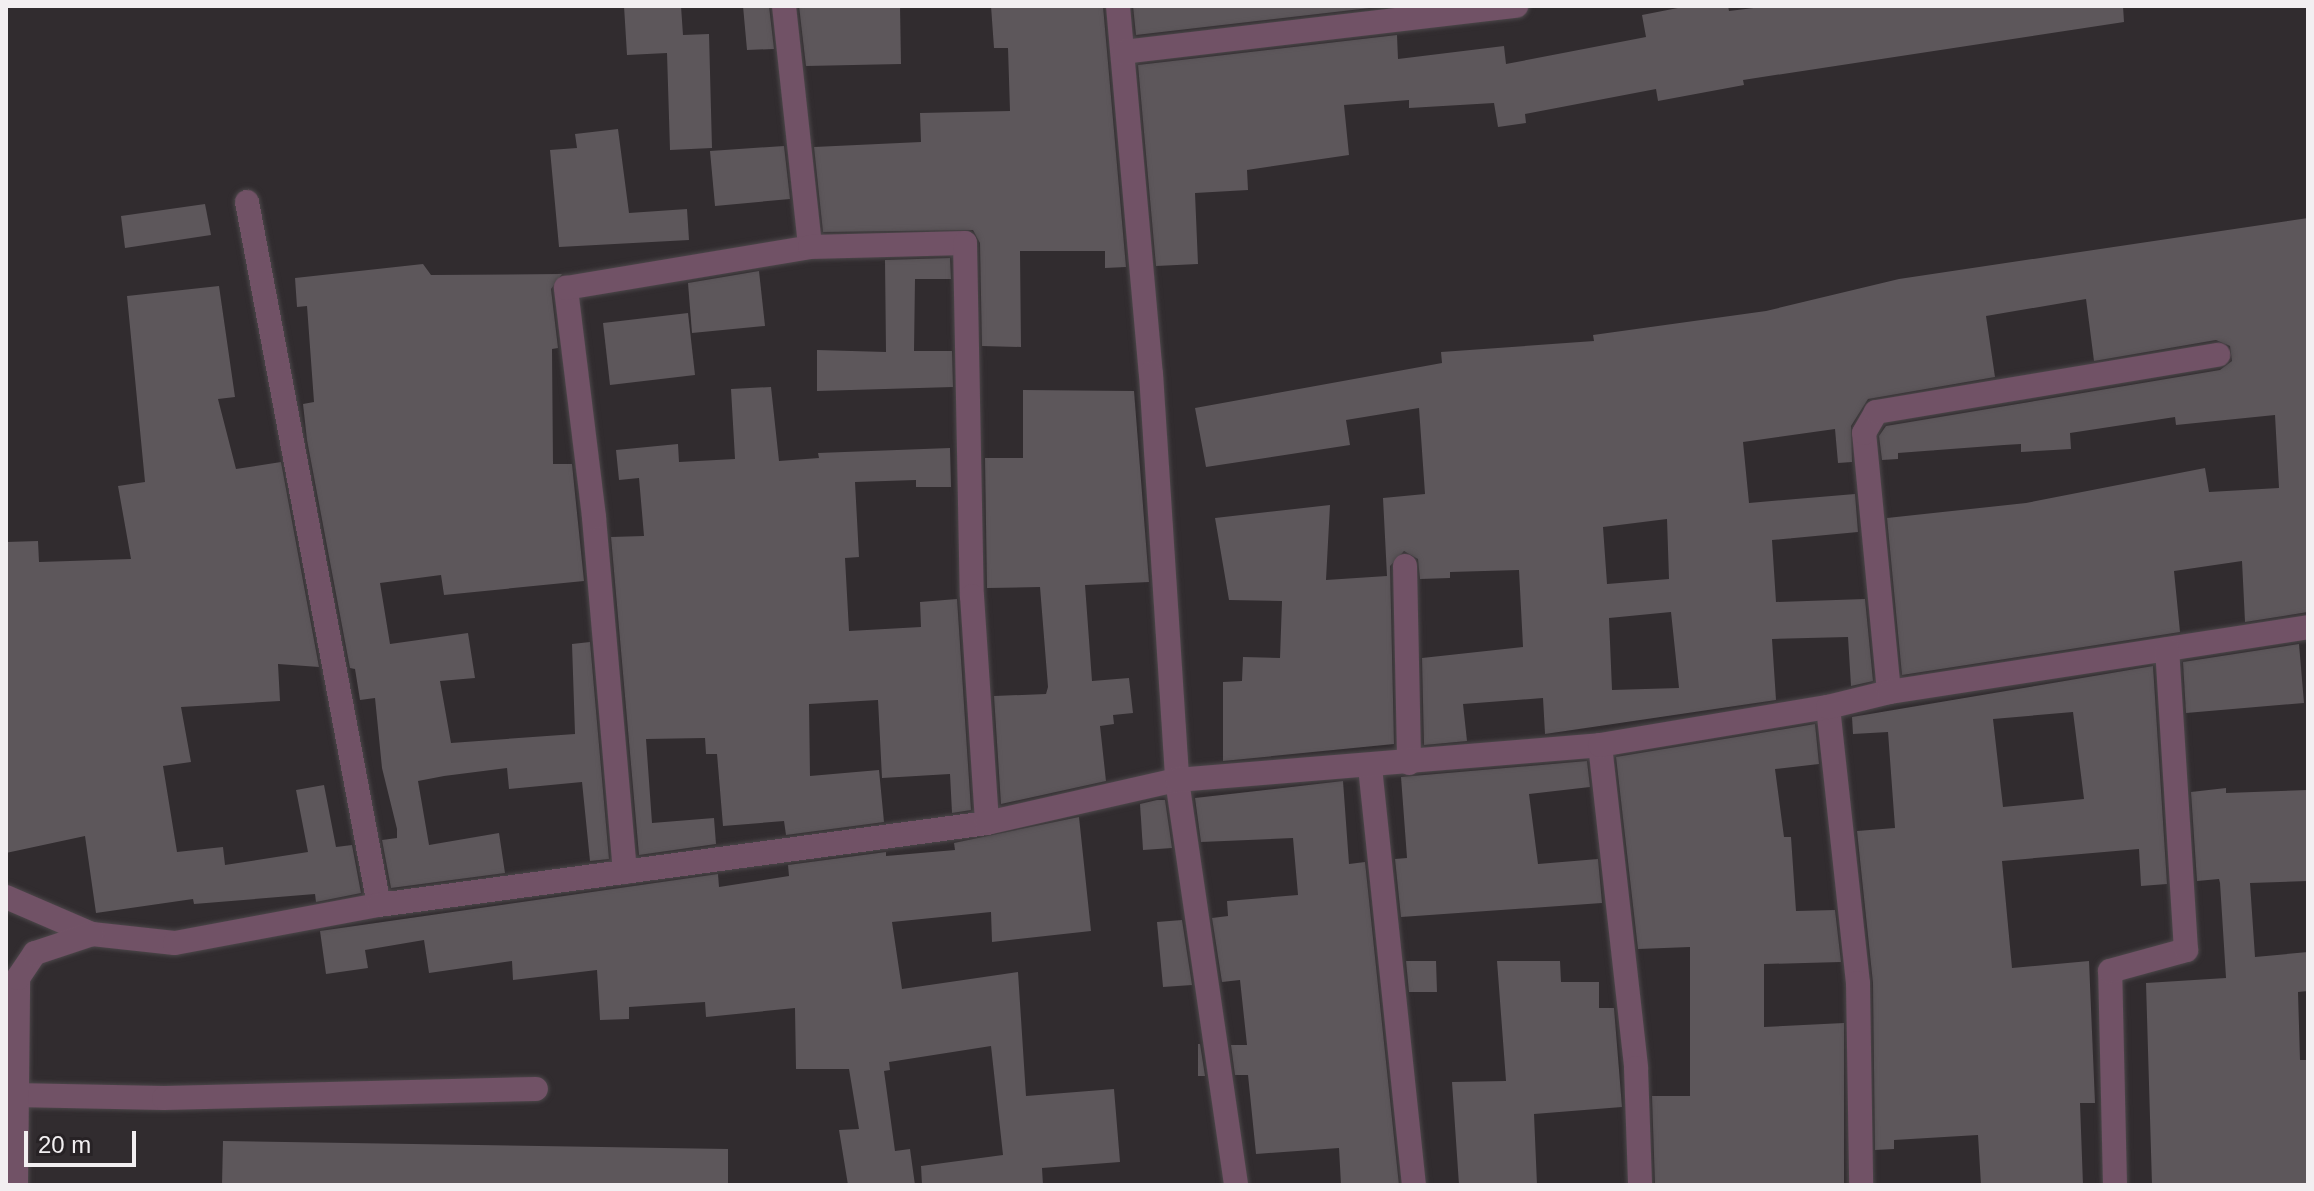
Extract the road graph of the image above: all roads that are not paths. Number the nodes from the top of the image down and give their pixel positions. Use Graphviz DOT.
graph roads {
  1 [pos="784,6"];
  2 [pos="1118,6"];
  3 [pos="1516,6"];
  4 [pos="1123,52"];
  5 [pos="247,202"];
  6 [pos="810,247"];
  7 [pos="2218,355"];
  8 [pos="1405,566"];
  9 [pos="2308,627"];
  10 [pos="2167,650"];
  11 [pos="1889,692"];
  12 [pos="1828,707"];
  13 [pos="1600,745"];
  14 [pos="1409,763"];
  15 [pos="1370,767"];
  16 [pos="1177,780"];
  17 [pos="987,823"];
  18 [pos="625,872"];
  19 [pos="6,897"];
  20 [pos="379,905"];
  21 [pos="92,934"];
  22 [pos="536,1089"];
  23 [pos="14,1095"];
  24 [pos="16,1185"];
  25 [pos="1236,1185"];
  26 [pos="1414,1185"];
  27 [pos="1640,1185"];
  28 [pos="1861,1185"];
  29 [pos="2115,1185"];
  1 -- 6 [label="street"];
  2 -- 4 [label="street"];
  3 -- 4 [label="street"];
  4 -- 16 [label="street"];
  5 -- 20 [label="street"];
  6 -- 17 [label="street"];
  6 -- 18 [label="street"];
  7 -- 11 [label="street"];
  8 -- 14 [label="street"];
  9 -- 10 [label="street"];
  10 -- 11 [label="street"];
  10 -- 29 [label="street"];
  11 -- 12 [label="street"];
  12 -- 13 [label="street"];
  12 -- 28 [label="street"];
  13 -- 14 [label="street"];
  13 -- 27 [label="street"];
  14 -- 15 [label="street"];
  15 -- 16 [label="street"];
  15 -- 26 [label="street"];
  16 -- 17 [label="street"];
  16 -- 25 [label="street"];
  17 -- 18 [label="street"];
  18 -- 20 [label="street"];
  19 -- 21 [label="street"];
  20 -- 21 [label="street"];
  21 -- 23 [label="street"];
  22 -- 23 [label="street"];
  23 -- 24 [label="street"];
}
